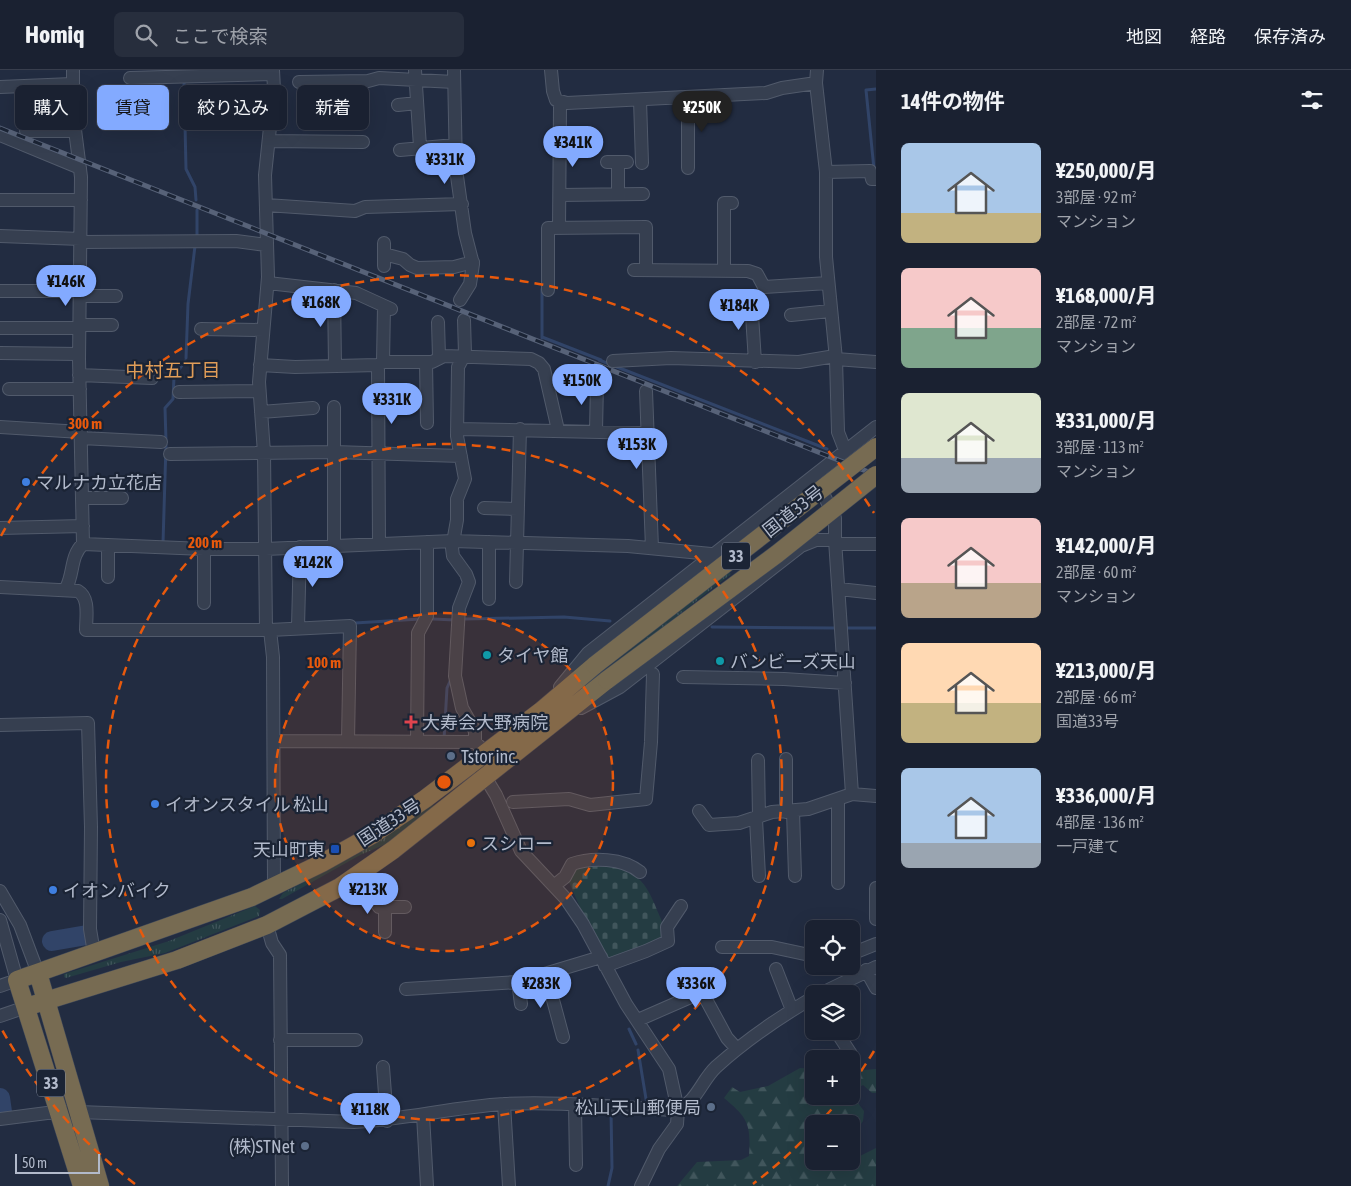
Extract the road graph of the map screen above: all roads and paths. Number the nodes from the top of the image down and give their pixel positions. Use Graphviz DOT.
graph roads {
  1 [pos="73,70"];
  2 [pos="550,70"];
  3 [pos="817,70"];
  4 [pos="184,72"];
  5 [pos="273,72"];
  6 [pos="415,75"];
  7 [pos="317,76"];
  8 [pos="454,76"];
  9 [pos="130,78"];
  10 [pos="299,82"];
  11 [pos="816,83"];
  12 [pos="72,84"];
  13 [pos="0,87"];
  14 [pos="688,97"];
  15 [pos="640,100"];
  16 [pos="417,103"];
  17 [pos="562,103"];
  18 [pos="398,105"];
  19 [pos="26,131"];
  20 [pos="75,131"];
  21 [pos="0,136"];
  22 [pos="269,141"];
  23 [pos="363,142"];
  24 [pos="455,145"];
  25 [pos="420,147"];
  26 [pos="400,150"];
  27 [pos="617,162"];
  28 [pos="642,163"];
  29 [pos="80,168"];
  30 [pos="688,168"];
  31 [pos="826,172"];
  32 [pos="876,179"];
  33 [pos="618,194"];
  34 [pos="643,194"];
  35 [pos="560,195"];
  36 [pos="0,200"];
  37 [pos="81,200"];
  38 [pos="732,203"];
  39 [pos="462,204"];
  40 [pos="266,205"];
  41 [pos="559,228"];
  42 [pos="0,236"];
  43 [pos="81,241"];
  44 [pos="266,245"];
  45 [pos="384,254"];
  46 [pos="472,262"];
  47 [pos="724,271"];
  48 [pos="268,283"];
  49 [pos="828,283"];
  50 [pos="334,290"];
  51 [pos="548,290"];
  52 [pos="0,291"];
  53 [pos="80,293"];
  54 [pos="116,296"];
  55 [pos="751,298"];
  56 [pos="460,300"];
  57 [pos="830,311"];
  58 [pos="791,315"];
  59 [pos="464,320"];
  60 [pos="438,322"];
  61 [pos="112,325"];
  62 [pos="80,327"];
  63 [pos="0,328"];
  64 [pos="201,328"];
  65 [pos="263,330"];
  66 [pos="0,353"];
  67 [pos="79,354"];
  68 [pos="439,357"];
  69 [pos="463,357"];
  70 [pos="836,357"];
  71 [pos="613,361"];
  72 [pos="426,362"];
  73 [pos="755,362"];
  74 [pos="876,362"];
  75 [pos="380,364"];
  76 [pos="260,365"];
  77 [pos="335,366"];
  78 [pos="80,375"];
  79 [pos="152,378"];
  80 [pos="9,389"];
  81 [pos="80,389"];
  82 [pos="600,390"];
  83 [pos="259,391"];
  84 [pos="646,391"];
  85 [pos="179,392"];
  86 [pos="334,407"];
  87 [pos="313,408"];
  88 [pos="262,412"];
  89 [pos="427,423"];
  90 [pos="0,426"];
  91 [pos="458,429"];
  92 [pos="875,429"];
  93 [pos="520,430"];
  94 [pos="558,430"];
  95 [pos="596,431"];
  96 [pos="646,433"];
  97 [pos="81,435"];
  98 [pos="161,442"];
  99 [pos="876,447"];
  100 [pos="845,450"];
  101 [pos="334,452"];
  102 [pos="264,453"];
  103 [pos="378,453"];
  104 [pos="170,454"];
  105 [pos="461,456"];
  106 [pos="876,475"];
  107 [pos="815,476"];
  108 [pos="82,498"];
  109 [pos="122,498"];
  110 [pos="484,508"];
  111 [pos="518,509"];
  112 [pos="83,526"];
  113 [pos="0,528"];
  114 [pos="427,542"];
  115 [pos="453,542"];
  116 [pos="489,542"];
  117 [pos="835,542"];
  118 [pos="517,543"];
  119 [pos="83,544"];
  120 [pos="379,544"];
  121 [pos="876,544"];
  122 [pos="108,545"];
  123 [pos="334,546"];
  124 [pos="300,547"];
  125 [pos="652,548"];
  126 [pos="204,549"];
  127 [pos="265,549"];
  128 [pos="712,554"];
  129 [pos="108,577"];
  130 [pos="516,582"];
  131 [pos="0,587"];
  132 [pos="66,588"];
  133 [pos="839,590"];
  134 [pos="876,593"];
  135 [pos="489,599"];
  136 [pos="204,603"];
  137 [pos="298,627"];
  138 [pos="268,630"];
  139 [pos="653,674"];
  140 [pos="683,677"];
  141 [pos="845,684"];
  142 [pos="546,717"];
  143 [pos="0,725"];
  144 [pos="274,741"];
  145 [pos="348,741"];
  146 [pos="417,742"];
  147 [pos="480,758"];
  148 [pos="786,758"];
  149 [pos="758,760"];
  150 [pos="852,794"];
  151 [pos="876,796"];
  152 [pos="838,800"];
  153 [pos="513,802"];
  154 [pos="699,811"];
  155 [pos="790,811"];
  156 [pos="758,818"];
  157 [pos="640,872"];
  158 [pos="357,875"];
  159 [pos="759,876"];
  160 [pos="795,876"];
  161 [pos="838,883"];
  162 [pos="554,885"];
  163 [pos="274,887"];
  164 [pos="876,888"];
  165 [pos="0,891"];
  166 [pos="385,906"];
  167 [pos="681,906"];
  168 [pos="406,907"];
  169 [pos="876,919"];
  170 [pos="0,920"];
  171 [pos="267,925"];
  172 [pos="385,932"];
  173 [pos="876,944"];
  174 [pos="722,947"];
  175 [pos="860,950"];
  176 [pos="94,953"];
  177 [pos="805,954"];
  178 [pos="603,961"];
  179 [pos="776,969"];
  180 [pos="871,969"];
  181 [pos="38,973"];
  182 [pos="546,974"];
  183 [pos="18,980"];
  184 [pos="518,982"];
  185 [pos="838,985"];
  186 [pos="0,986"];
  187 [pos="406,988"];
  188 [pos="876,988"];
  189 [pos="46,1000"];
  190 [pos="805,1002"];
  191 [pos="521,1004"];
  192 [pos="26,1007"];
  193 [pos="792,1010"];
  194 [pos="0,1016"];
  195 [pos="638,1020"];
  196 [pos="563,1037"];
  197 [pos="280,1040"];
  198 [pos="356,1040"];
  199 [pos="737,1049"];
  200 [pos="383,1067"];
  201 [pos="504,1104"];
  202 [pos="575,1105"];
  203 [pos="678,1110"];
  204 [pos="60,1112"];
  205 [pos="78,1112"];
  206 [pos="423,1115"];
  207 [pos="280,1118"];
  208 [pos="0,1119"];
  209 [pos="387,1121"];
  210 [pos="576,1165"];
  211 [pos="82,1186"];
  212 [pos="100,1186"];
  213 [pos="282,1186"];
  214 [pos="427,1186"];
  215 [pos="509,1186"];
  216 [pos="641,1186"];
  1 -- 12 [label="street"];
  2 -- 17 [label="street"];
  3 -- 11 [label="street"];
  4 -- 5 [label="street"];
  4 -- 9 [label="street"];
  5 -- 22 [label="street"];
  6 -- 7 [label="street"];
  6 -- 8 [label="street"];
  6 -- 16 [label="street"];
  7 -- 10 [label="street"];
  8 -- 24 [label="street"];
  11 -- 14 [label="street"];
  11 -- 31 [label="street"];
  12 -- 13 [label="street"];
  12 -- 20 [label="street"];
  14 -- 15 [label="street"];
  14 -- 30 [label="street"];
  15 -- 17 [label="street"];
  15 -- 28 [label="street"];
  16 -- 18 [label="street"];
  16 -- 25 [label="street"];
  17 -- 35 [label="street"];
  19 -- 20 [label="street"];
  20 -- 29 [label="street"];
  21 -- 29 [label="street"];
  22 -- 23 [label="street"];
  22 -- 40 [label="street"];
  24 -- 25 [label="street"];
  24 -- 39 [label="street"];
  25 -- 26 [label="street"];
  27 -- 33 [label="street"];
  29 -- 37 [label="street"];
  31 -- 32 [label="street"];
  31 -- 49 [label="street"];
  33 -- 34 [label="street"];
  33 -- 35 [label="street"];
  35 -- 41 [label="street"];
  36 -- 37 [label="street"];
  37 -- 43 [label="street"];
  38 -- 47 [label="street"];
  39 -- 40 [label="street"];
  39 -- 46 [label="street"];
  40 -- 44 [label="street"];
  41 -- 47 [label="street"];
  41 -- 51 [label="street"];
  42 -- 43 [label="street"];
  43 -- 44 [label="street"];
  43 -- 53 [label="street"];
  44 -- 48 [label="street"];
  45 -- 46 [label="street"];
  46 -- 56 [label="street"];
  47 -- 49 [label="street"];
  48 -- 50 [label="street"];
  48 -- 65 [label="street"];
  49 -- 57 [label="street"];
  50 -- 75 [label="street"];
  50 -- 77 [label="street"];
  52 -- 53 [label="street"];
  53 -- 54 [label="street"];
  53 -- 62 [label="street"];
  55 -- 73 [label="street"];
  57 -- 58 [label="street"];
  57 -- 70 [label="street"];
  59 -- 69 [label="street"];
  60 -- 68 [label="street"];
  61 -- 62 [label="street"];
  62 -- 63 [label="street"];
  62 -- 67 [label="street"];
  64 -- 65 [label="street"];
  65 -- 76 [label="street"];
  66 -- 67 [label="street"];
  67 -- 78 [label="street"];
  68 -- 69 [label="street"];
  68 -- 72 [label="street"];
  69 -- 91 [label="street"];
  69 -- 94 [label="street"];
  70 -- 73 [label="street"];
  70 -- 74 [label="street"];
  70 -- 100 [label="street"];
  71 -- 73 [label="street"];
  72 -- 75 [label="street"];
  72 -- 89 [label="street"];
  75 -- 77 [label="street"];
  75 -- 103 [label="street"];
  76 -- 77 [label="street"];
  76 -- 83 [label="street"];
  78 -- 79 [label="street"];
  78 -- 81 [label="street"];
  80 -- 81 [label="street"];
  81 -- 97 [label="street"];
  82 -- 95 [label="street"];
  83 -- 85 [label="street"];
  83 -- 88 [label="street"];
  84 -- 96 [label="street"];
  86 -- 101 [label="street"];
  87 -- 88 [label="street"];
  88 -- 102 [label="street"];
  90 -- 97 [label="street"];
  91 -- 93 [label="street"];
  91 -- 105 [label="street"];
  92 -- 100 [label="street"];
  93 -- 94 [label="street"];
  93 -- 111 [label="street"];
  94 -- 95 [label="street"];
  95 -- 96 [label="street"];
  96 -- 125 [label="street"];
  97 -- 98 [label="street"];
  97 -- 108 [label="street"];
  99 -- 142 [label="highway, 国道33号 / 33, bridge"];
  100 -- 107 [label="street"];
  101 -- 102 [label="street"];
  101 -- 103 [label="street"];
  101 -- 123 [label="street"];
  102 -- 104 [label="street"];
  102 -- 127 [label="street"];
  103 -- 105 [label="street"];
  103 -- 120 [label="street"];
  105 -- 115 [label="street"];
  106 -- 142 [label="highway, 国道33号 / 33, bridge"];
  107 -- 117 [label="street"];
  107 -- 128 [label="street"];
  108 -- 109 [label="street"];
  108 -- 112 [label="street"];
  110 -- 111 [label="street"];
  111 -- 118 [label="street"];
  112 -- 113 [label="street"];
  112 -- 119 [label="street"];
  114 -- 115 [label="street"];
  114 -- 120 [label="street"];
  114 -- 146 [label="street"];
  115 -- 116 [label="street"];
  115 -- 147 [label="street"];
  116 -- 118 [label="street"];
  116 -- 135 [label="street"];
  117 -- 121 [label="street"];
  117 -- 133 [label="street"];
  117 -- 142 [label="street"];
  118 -- 125 [label="street"];
  118 -- 130 [label="street"];
  119 -- 122 [label="street"];
  119 -- 132 [label="street"];
  120 -- 123 [label="street"];
  122 -- 126 [label="street"];
  122 -- 129 [label="street"];
  123 -- 124 [label="street"];
  124 -- 127 [label="street"];
  124 -- 137 [label="street"];
  125 -- 128 [label="street"];
  126 -- 127 [label="street"];
  126 -- 136 [label="street"];
  127 -- 138 [label="street"];
  128 -- 142 [label="street"];
  131 -- 132 [label="street"];
  132 -- 138 [label="street"];
  133 -- 134 [label="street"];
  133 -- 141 [label="street"];
  137 -- 138 [label="street"];
  137 -- 145 [label="street"];
  138 -- 144 [label="street"];
  139 -- 153 [label="street"];
  140 -- 141 [label="street"];
  141 -- 150 [label="street"];
  142 -- 147 [label="highway, 国道33号 / 33"];
  142 -- 147 [label="highway, 国道33号 / 33"];
  143 -- 176 [label="street"];
  144 -- 145 [label="street"];
  144 -- 163 [label="street"];
  145 -- 146 [label="street"];
  146 -- 147 [label="street"];
  147 -- 158 [label="highway, 国道33号 / 33"];
  147 -- 162 [label="street"];
  147 -- 163 [label="highway, 国道33号 / 33"];
  148 -- 155 [label="street"];
  149 -- 156 [label="street"];
  150 -- 151 [label="street"];
  150 -- 152 [label="street"];
  152 -- 155 [label="street"];
  152 -- 161 [label="street"];
  154 -- 156 [label="street"];
  155 -- 156 [label="street"];
  155 -- 160 [label="street"];
  156 -- 159 [label="street"];
  157 -- 162 [label="street"];
  158 -- 166 [label="street"];
  158 -- 171 [label="highway, 国道33号 / 33"];
  162 -- 178 [label="street"];
  163 -- 176 [label="highway, 国道33号 / 33"];
  164 -- 169 [label="street"];
  165 -- 181 [label="street"];
  166 -- 168 [label="street"];
  166 -- 172 [label="street"];
  167 -- 178 [label="street"];
  170 -- 183 [label="street"];
  171 -- 189 [label="highway, 国道33号 / 33"];
  171 -- 197 [label="street"];
  173 -- 175 [label="street"];
  174 -- 177 [label="street"];
  176 -- 181 [label="highway, 国道33号 / 33"];
  178 -- 182 [label="street"];
  178 -- 195 [label="street"];
  179 -- 193 [label="street"];
  180 -- 185 [label="street"];
  180 -- 188 [label="street"];
  181 -- 183 [label="highway, 国道33号 / 33"];
  181 -- 189 [label="highway, 33"];
  182 -- 184 [label="street"];
  182 -- 196 [label="street"];
  183 -- 186 [label="street"];
  183 -- 192 [label="highway, 33"];
  184 -- 187 [label="street"];
  184 -- 191 [label="street"];
  189 -- 192 [label="highway, 国道33号 / 33"];
  189 -- 205 [label="highway, 33"];
  190 -- 193 [label="street"];
  192 -- 194 [label="street"];
  192 -- 204 [label="highway, 33"];
  193 -- 199 [label="street"];
  195 -- 199 [label="street"];
  195 -- 203 [label="street"];
  197 -- 198 [label="street"];
  197 -- 207 [label="street"];
  199 -- 203 [label="street"];
  200 -- 209 [label="street"];
  201 -- 202 [label="street"];
  201 -- 206 [label="street"];
  201 -- 215 [label="street"];
  202 -- 203 [label="street"];
  202 -- 210 [label="street"];
  203 -- 216 [label="street"];
  204 -- 205 [label="street"];
  204 -- 208 [label="street"];
  204 -- 211 [label="highway, 33"];
  205 -- 207 [label="street"];
  205 -- 212 [label="highway, 33"];
  206 -- 209 [label="street"];
  206 -- 214 [label="street"];
  207 -- 209 [label="street"];
  207 -- 213 [label="street"];
}
